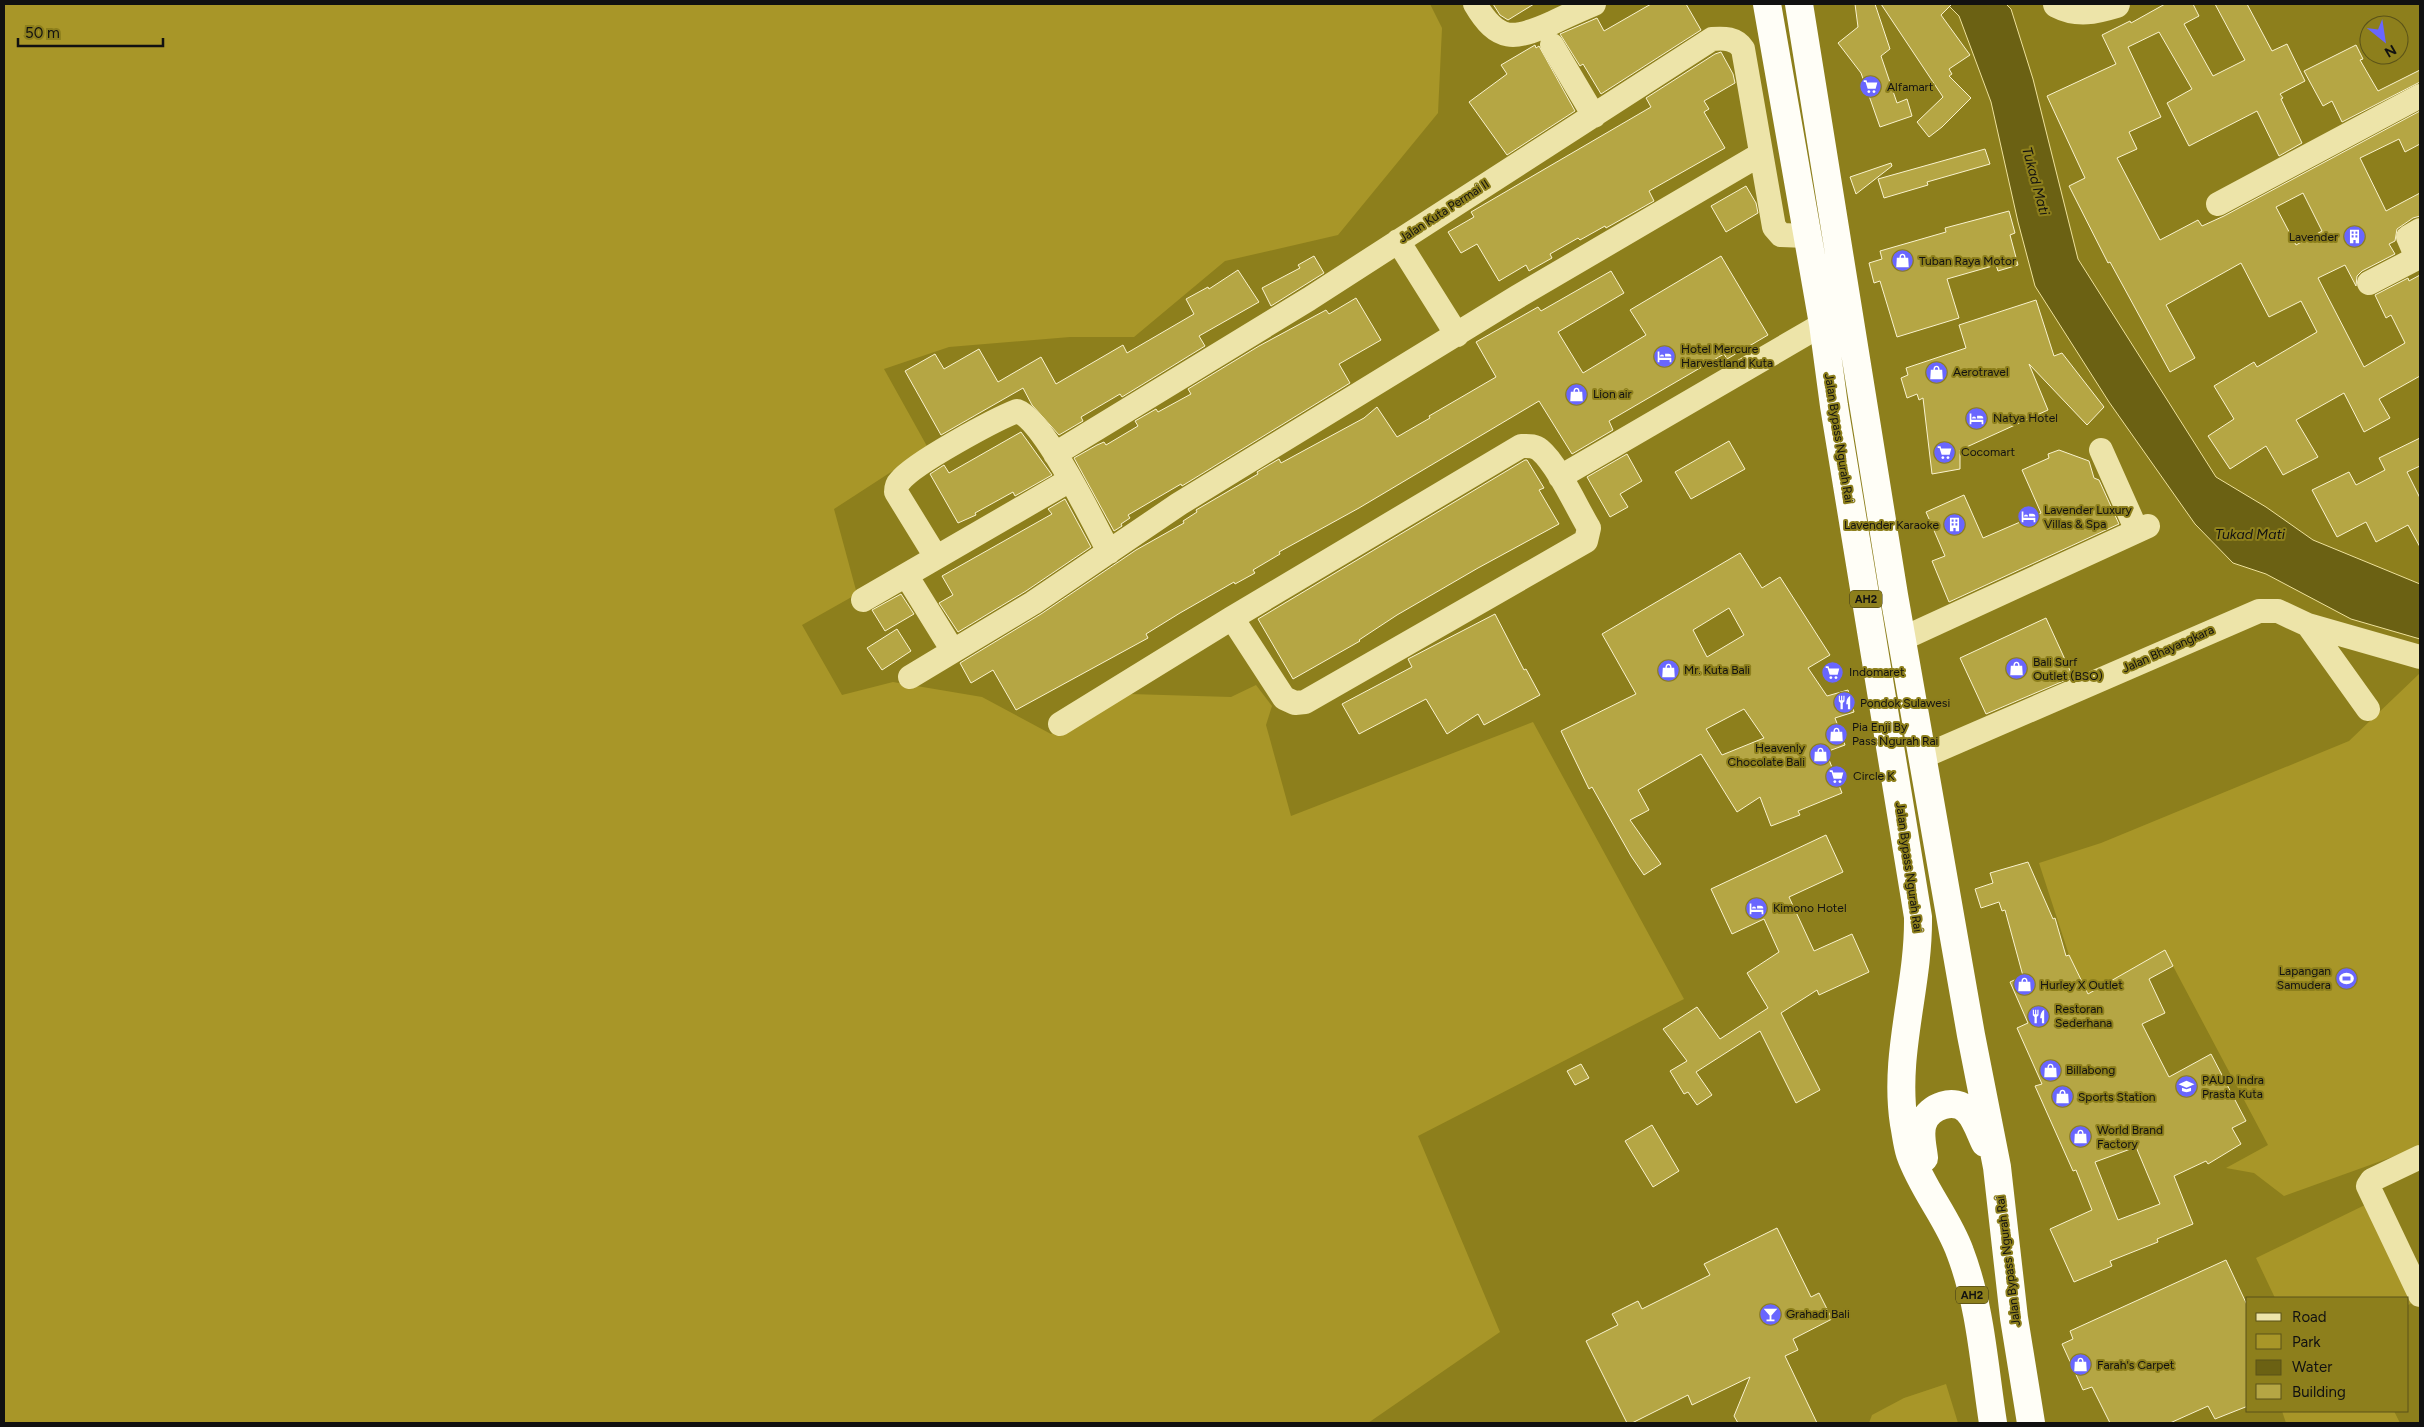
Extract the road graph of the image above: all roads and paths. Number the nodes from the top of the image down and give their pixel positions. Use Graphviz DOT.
graph roads {
  1 [pos="1475,4"];
  2 [pos="1594,4"];
  3 [pos="1767,4"];
  4 [pos="1798,4"];
  5 [pos="2057,4"];
  6 [pos="2116,4"];
  7 [pos="1552,45"];
  8 [pos="2420,96"];
  9 [pos="1594,116"];
  10 [pos="1761,154"];
  11 [pos="2218,204"];
  12 [pos="2420,230"];
  13 [pos="1807,236"];
  14 [pos="1398,241"];
  15 [pos="2419,261"];
  16 [pos="2369,284"];
  17 [pos="1823,324"];
  18 [pos="1457,335"];
  19 [pos="2101,450"];
  20 [pos="1055,454"];
  21 [pos="1560,477"];
  22 [pos="1070,480"];
  23 [pos="1109,552"];
  24 [pos="936,557"];
  25 [pos="906,575"];
  26 [pos="863,600"];
  27 [pos="1232,618"];
  28 [pos="2308,624"];
  29 [pos="1902,639"];
  30 [pos="953,650"];
  31 [pos="2420,658"];
  32 [pos="910,677"];
  33 [pos="2368,709"];
  34 [pos="1060,724"];
  35 [pos="1922,757"];
  36 [pos="2420,1157"];
  37 [pos="1997,1167"];
  38 [pos="1929,1192"];
  39 [pos="2420,1295"];
  40 [pos="1993,1423"];
  41 [pos="2031,1423"];
  1 -- 2 [label="street"];
  3 -- 13 [label="highway, Jalan Bypass Ngurah Rai / AH2"];
  4 -- 29 [label="highway, Jalan Bypass Ngurah Rai / AH2"];
  5 -- 6 [label="street"];
  7 -- 9 [label="street"];
  8 -- 11 [label="street"];
  9 -- 10 [label="street, Jalan Kuta Permai II"];
  9 -- 14 [label="street, Jalan Kuta Permai II"];
  10 -- 13 [label="street, Jalan Kuta Permai II"];
  10 -- 18 [label="street"];
  12 -- 15 [label="street"];
  13 -- 17 [label="highway, Jalan Bypass Ngurah Rai / AH2"];
  14 -- 18 [label="street"];
  14 -- 20 [label="street, Jalan Kuta Permai II"];
  15 -- 16 [label="street"];
  17 -- 21 [label="street"];
  17 -- 38 [label="highway, Jalan Bypass Ngurah Rai / AH2"];
  18 -- 23 [label="street"];
  19 -- 29 [label="street"];
  20 -- 22 [label="street"];
  20 -- 24 [label="street"];
  21 -- 27 [label="street"];
  21 -- 27 [label="street"];
  22 -- 23 [label="street"];
  22 -- 24 [label="street"];
  23 -- 30 [label="street"];
  24 -- 25 [label="street"];
  25 -- 26 [label="street"];
  25 -- 30 [label="street"];
  27 -- 34 [label="street"];
  28 -- 31 [label="street, Jalan Bhayangkara"];
  28 -- 33 [label="street"];
  28 -- 35 [label="street, Jalan Bhayangkara"];
  29 -- 35 [label="highway, Jalan Bypass Ngurah Rai / AH2"];
  30 -- 32 [label="street"];
  35 -- 37 [label="highway, Jalan Bypass Ngurah Rai / AH2"];
  36 -- 39 [label="street"];
  37 -- 38 [label="highway"];
  37 -- 41 [label="highway, Jalan Bypass Ngurah Rai / AH2"];
  38 -- 40 [label="highway, Jalan Bypass Ngurah Rai / AH2"];
}
